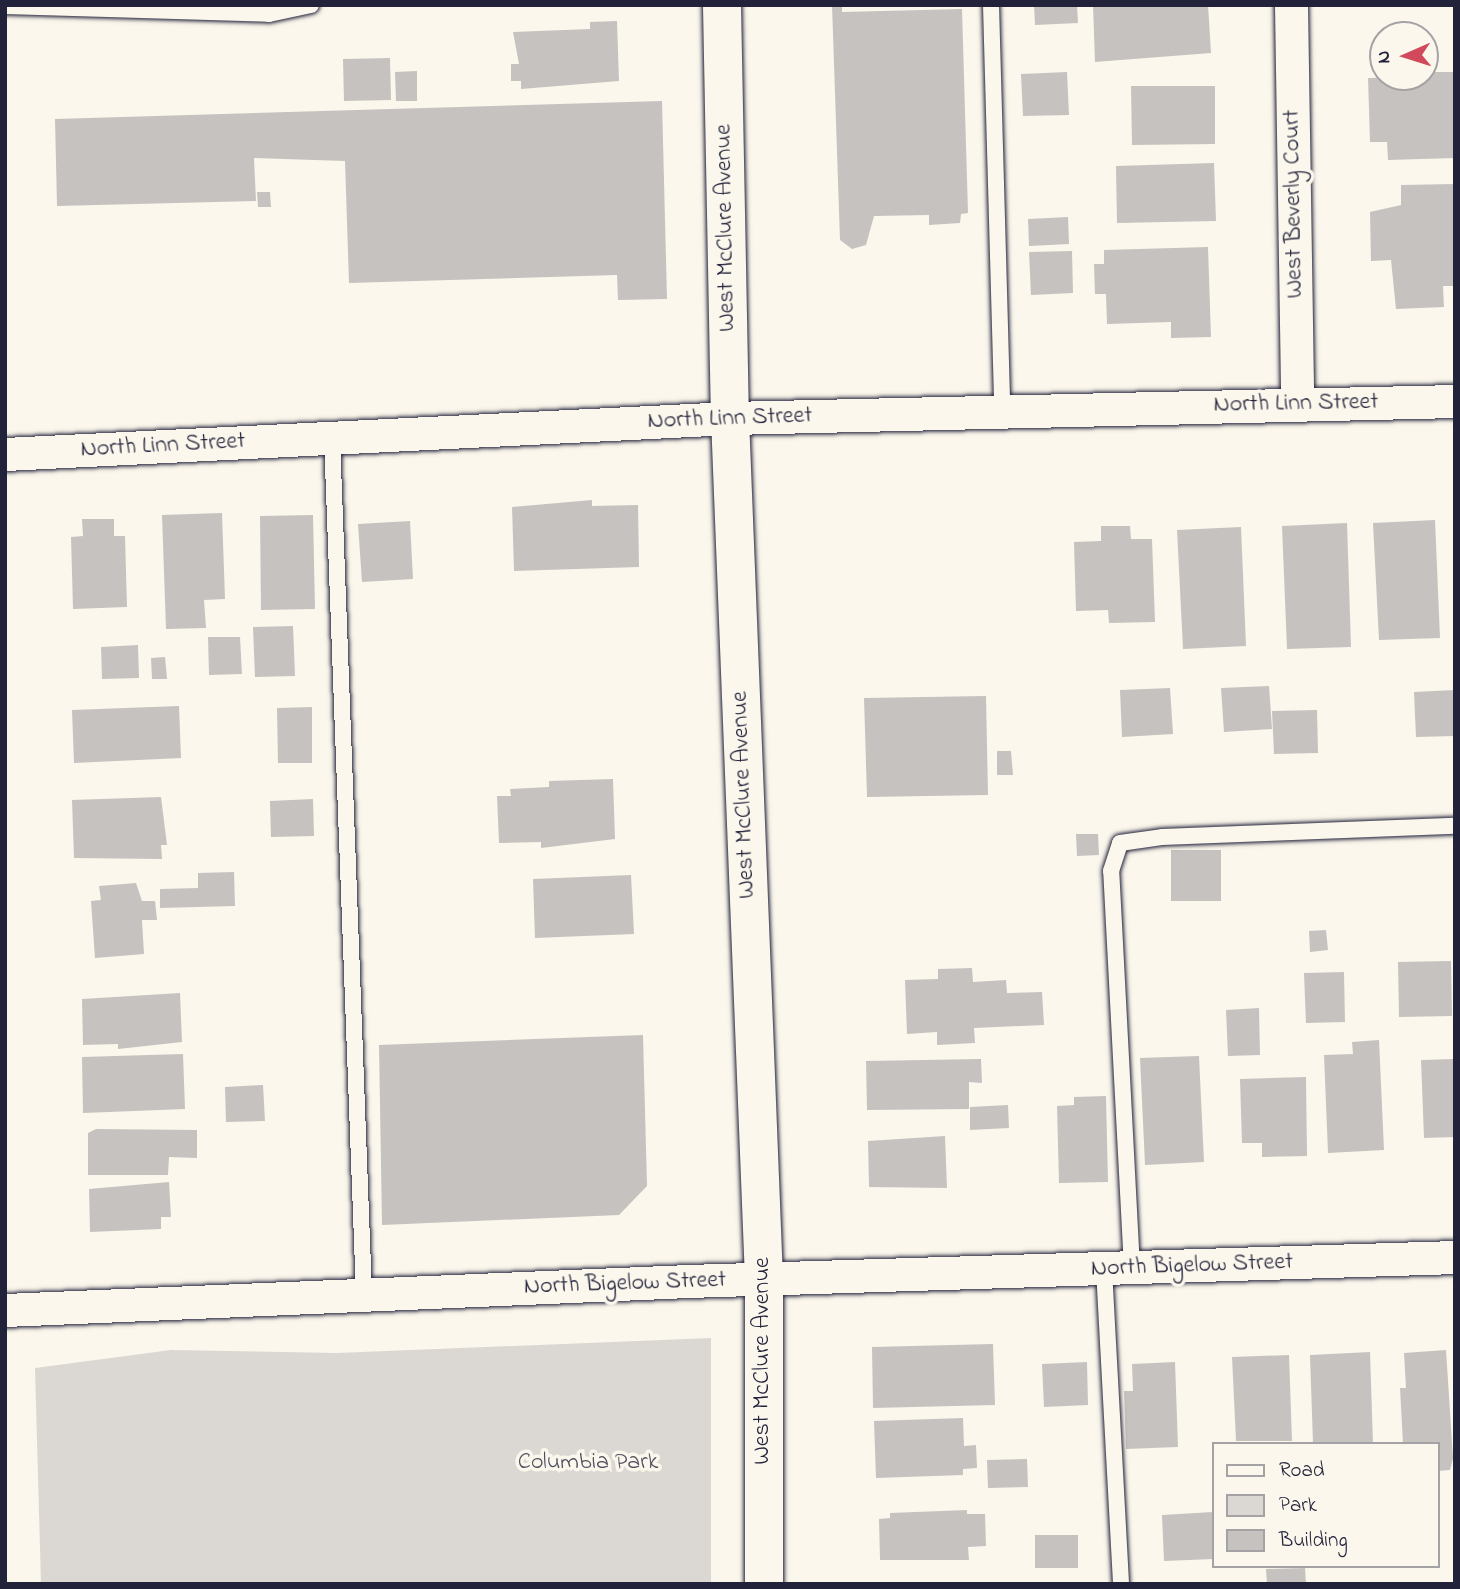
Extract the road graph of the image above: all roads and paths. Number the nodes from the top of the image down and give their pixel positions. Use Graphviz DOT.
graph roads {
  1 [pos="311,5"];
  2 [pos="722,5"];
  3 [pos="991,5"];
  4 [pos="1291,5"];
  5 [pos="5,6"];
  6 [pos="1455,401"];
  7 [pos="1297,402"];
  8 [pos="1002,411"];
  9 [pos="730,418"];
  10 [pos="331,438"];
  11 [pos="5,454"];
  12 [pos="1455,826"];
  13 [pos="1455,1258"];
  14 [pos="1118,1268"];
  15 [pos="764,1280"];
  16 [pos="364,1295"];
  17 [pos="5,1310"];
  18 [pos="764,1584"];
  19 [pos="1121,1584"];
  1 -- 5 [label="lane"];
  2 -- 9 [label="street, West McClure Avenue"];
  3 -- 8 [label="lane"];
  4 -- 7 [label="street, West Beverly Court"];
  6 -- 7 [label="street, North Linn Street"];
  7 -- 8 [label="street, North Linn Street"];
  8 -- 9 [label="street, North Linn Street"];
  9 -- 10 [label="street, North Linn Street"];
  9 -- 15 [label="street, West McClure Avenue"];
  10 -- 11 [label="street, North Linn Street"];
  10 -- 16 [label="lane"];
  12 -- 14 [label="lane"];
  13 -- 14 [label="street, North Bigelow Street"];
  14 -- 15 [label="street, North Bigelow Street"];
  14 -- 19 [label="lane"];
  15 -- 16 [label="street, North Bigelow Street"];
  15 -- 18 [label="street, West McClure Avenue"];
  16 -- 17 [label="street, North Bigelow Street"];
}
